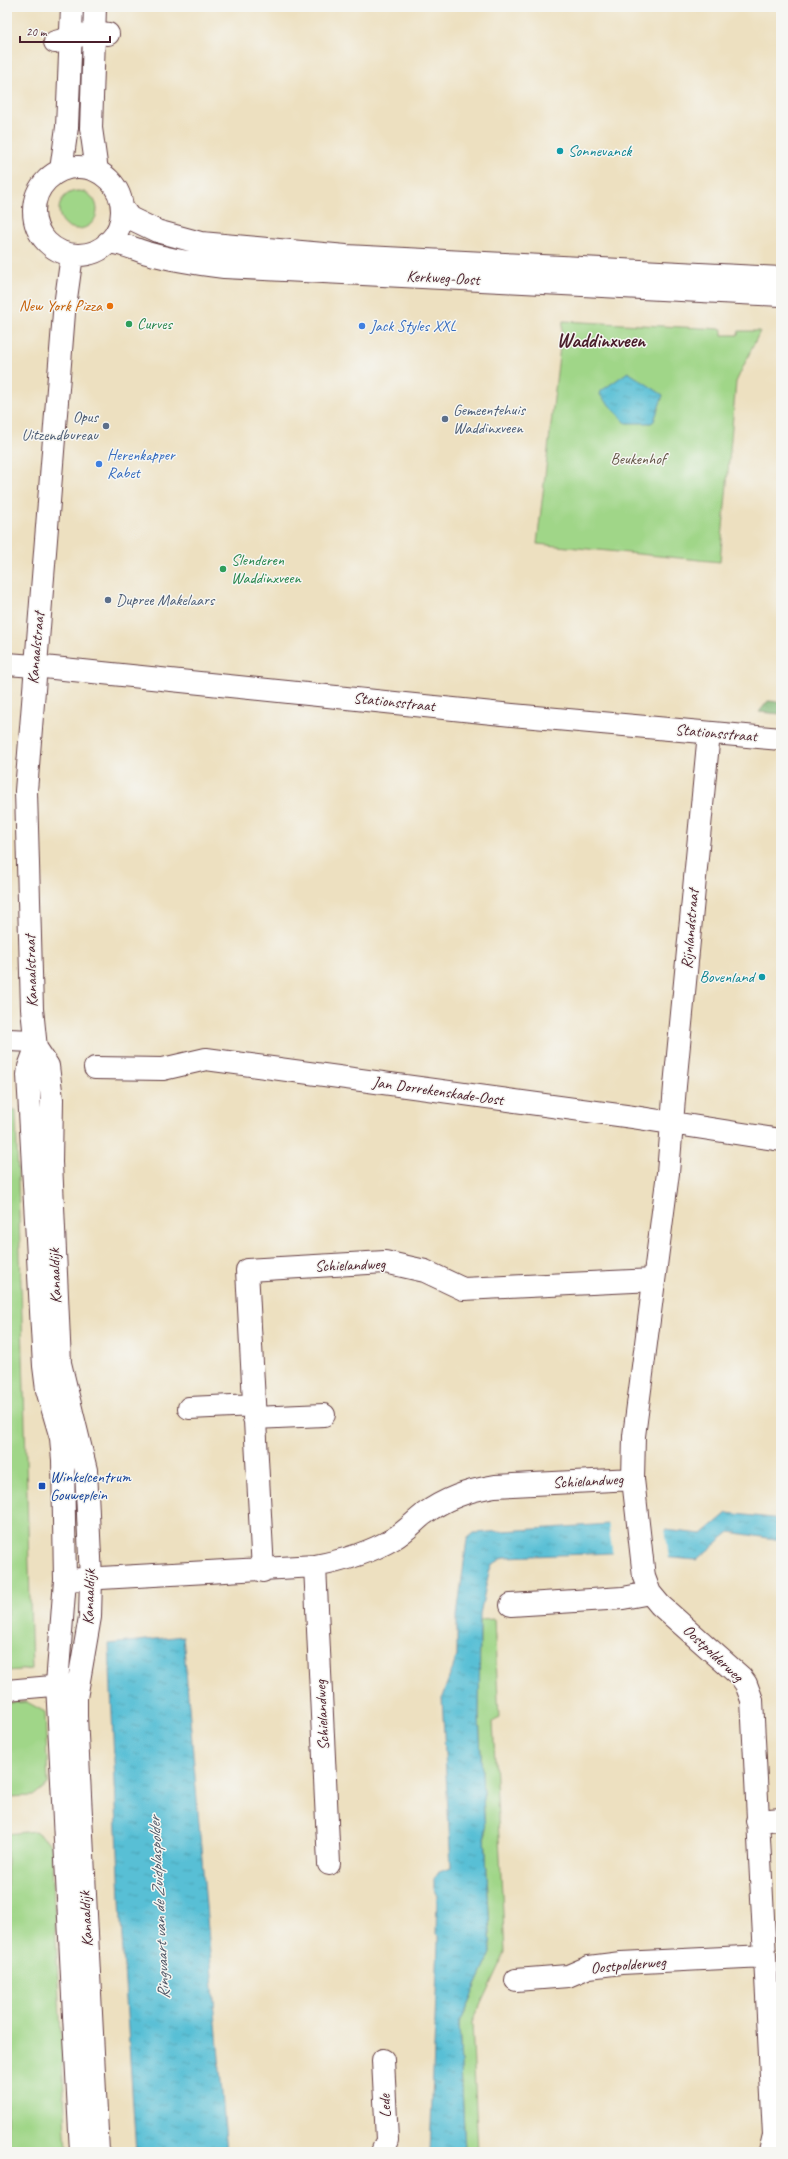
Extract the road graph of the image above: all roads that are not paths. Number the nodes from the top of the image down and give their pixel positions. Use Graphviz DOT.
graph roads {
  1 [pos="72,7"];
  2 [pos="95,7"];
  3 [pos="101,33"];
  4 [pos="63,39"];
  5 [pos="61,170"];
  6 [pos="97,171"];
  7 [pos="122,208"];
  8 [pos="108,242"];
  9 [pos="72,255"];
  10 [pos="781,278"];
  11 [pos="781,295"];
  12 [pos="7,664"];
  13 [pos="34,666"];
  14 [pos="709,733"];
  15 [pos="781,739"];
  16 [pos="7,1040"];
  17 [pos="35,1045"];
  18 [pos="95,1068"];
  19 [pos="673,1124"];
  20 [pos="781,1140"];
  21 [pos="654,1280"];
  22 [pos="189,1408"];
  23 [pos="254,1412"];
  24 [pos="324,1415"];
  25 [pos="633,1479"];
  26 [pos="315,1566"];
  27 [pos="263,1571"];
  28 [pos="92,1579"];
  29 [pos="65,1580"];
  30 [pos="650,1593"];
  31 [pos="511,1605"];
  32 [pos="68,1684"];
  33 [pos="16,1689"];
  34 [pos="781,1819"];
  35 [pos="757,1820"];
  36 [pos="329,1864"];
  37 [pos="765,1956"];
  38 [pos="516,1980"];
  39 [pos="383,2060"];
  40 [pos="81,2152"];
  41 [pos="98,2152"];
  42 [pos="382,2152"];
  43 [pos="770,2152"];
  1 -- 4 [label="street"];
  2 -- 3 [label="street"];
  3 -- 4 [label="street"];
  3 -- 6 [label="street"];
  4 -- 5 [label="street"];
  5 -- 6 [label="street"];
  5 -- 9 [label="street"];
  6 -- 7 [label="street"];
  7 -- 8 [label="street"];
  7 -- 10 [label="street, Kerkweg-Oost"];
  8 -- 9 [label="street"];
  8 -- 11 [label="street, Kerkweg-Oost"];
  9 -- 13 [label="street, Kanaalstraat"];
  12 -- 13 [label="street, Stationsstraat"];
  13 -- 14 [label="street, Stationsstraat"];
  13 -- 17 [label="street, Kanaalstraat"];
  14 -- 15 [label="street, Stationsstraat"];
  14 -- 19 [label="street, Rijnlandstraat"];
  16 -- 17 [label="street"];
  17 -- 28 [label="street, Kanaaldijk"];
  17 -- 29 [label="street, Kanaaldijk"];
  18 -- 19 [label="street, Jan Dorrekenskade-Oost"];
  19 -- 20 [label="street, Jan Dorrekenskade-Oost"];
  19 -- 21 [label="street, Schielandweg"];
  21 -- 23 [label="street, Schielandweg"];
  21 -- 25 [label="street, Schielandweg"];
  22 -- 23 [label="street"];
  23 -- 24 [label="street"];
  23 -- 27 [label="street, Schielandweg"];
  25 -- 26 [label="street, Schielandweg"];
  25 -- 30 [label="street, Oostpolderweg"];
  26 -- 27 [label="street, Schielandweg"];
  26 -- 36 [label="street, Schielandweg"];
  27 -- 28 [label="street, Schielandweg"];
  28 -- 29 [label="street, Schielandweg"];
  28 -- 32 [label="street, Kanaaldijk"];
  29 -- 32 [label="street, Kanaaldijk"];
  30 -- 31 [label="street"];
  30 -- 35 [label="street, Oostpolderweg"];
  32 -- 33 [label="street"];
  32 -- 40 [label="street, Kanaaldijk"];
  32 -- 41 [label="street, Kanaaldijk"];
  34 -- 35 [label="street"];
  35 -- 37 [label="street, Oostpolderweg"];
  37 -- 38 [label="street, Oostpolderweg"];
  37 -- 43 [label="street, Oostpolderweg"];
  39 -- 42 [label="street, Lede"];
}
